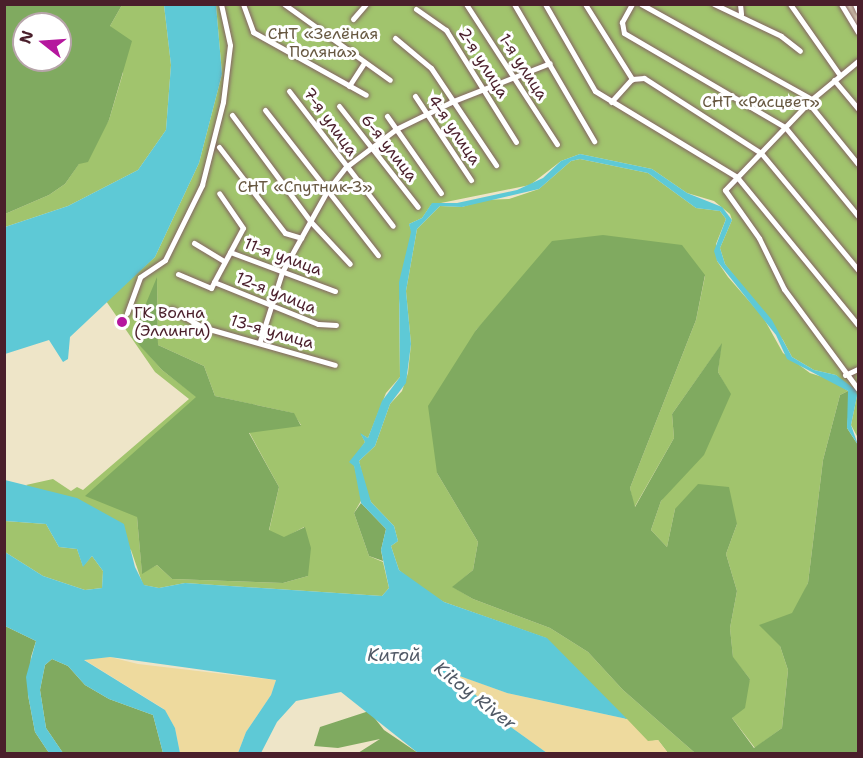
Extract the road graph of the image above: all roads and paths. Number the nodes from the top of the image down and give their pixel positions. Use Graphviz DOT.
graph roads {
  1 [pos="221,4"];
  2 [pos="243,4"];
  3 [pos="284,4"];
  4 [pos="366,4"];
  5 [pos="466,4"];
  6 [pos="514,4"];
  7 [pos="545,4"];
  8 [pos="585,4"];
  9 [pos="632,4"];
  10 [pos="641,4"];
  11 [pos="714,4"];
  12 [pos="740,4"];
  13 [pos="790,4"];
  14 [pos="841,4"];
  15 [pos="855,4"];
  16 [pos="416,9"];
  17 [pos="858,11"];
  18 [pos="741,14"];
  19 [pos="353,20"];
  20 [pos="858,32"];
  21 [pos="395,38"];
  22 [pos="800,51"];
  23 [pos="858,62"];
  24 [pos="364,63"];
  25 [pos="550,63"];
  26 [pos="839,74"];
  27 [pos="512,77"];
  28 [pos="632,79"];
  29 [pos="390,80"];
  30 [pos="834,80"];
  31 [pos="349,86"];
  32 [pos="484,89"];
  33 [pos="289,91"];
  34 [pos="366,95"];
  35 [pos="415,96"];
  36 [pos="452,102"];
  37 [pos="611,102"];
  38 [pos="811,102"];
  39 [pos="339,106"];
  40 [pos="858,108"];
  41 [pos="265,110"];
  42 [pos="426,114"];
  43 [pos="232,115"];
  44 [pos="387,116"];
  45 [pos="785,127"];
  46 [pos="396,129"];
  47 [pos="594,141"];
  48 [pos="516,142"];
  49 [pos="557,144"];
  50 [pos="219,147"];
  51 [pos="370,147"];
  52 [pos="760,153"];
  53 [pos="858,164"];
  54 [pos="496,165"];
  55 [pos="346,167"];
  56 [pos="737,177"];
  57 [pos="471,180"];
  58 [pos="327,191"];
  59 [pos="219,193"];
  60 [pos="441,193"];
  61 [pos="418,207"];
  62 [pos="858,216"];
  63 [pos="311,222"];
  64 [pos="393,226"];
  65 [pos="301,238"];
  66 [pos="194,243"];
  67 [pos="230,252"];
  68 [pos="378,255"];
  69 [pos="224,261"];
  70 [pos="350,264"];
  71 [pos="858,270"];
  72 [pos="282,272"];
  73 [pos="178,274"];
  74 [pos="214,282"];
  75 [pos="335,291"];
  76 [pos="272,307"];
  77 [pos="171,309"];
  78 [pos="128,314"];
  79 [pos="858,324"];
  80 [pos="336,325"];
  81 [pos="260,341"];
  82 [pos="335,365"];
  83 [pos="858,369"];
  84 [pos="845,375"];
  85 [pos="858,389"];
  1 -- 78 [label="street"];
  2 -- 31 [label="street"];
  3 -- 24 [label="street"];
  4 -- 19 [label="street"];
  5 -- 27 [label="street, 1-я улица"];
  6 -- 25 [label="street"];
  7 -- 37 [label="street"];
  8 -- 28 [label="street"];
  9 -- 45 [label="street"];
  10 -- 38 [label="street"];
  11 -- 18 [label="street"];
  12 -- 18 [label="street"];
  13 -- 26 [label="street"];
  14 -- 20 [label="street"];
  15 -- 17 [label="street"];
  16 -- 32 [label="street, 2-я улица"];
  18 -- 22 [label="street"];
  21 -- 36 [label="street"];
  23 -- 26 [label="street"];
  24 -- 29 [label="street"];
  24 -- 31 [label="street"];
  25 -- 27 [label="street"];
  25 -- 47 [label="street"];
  26 -- 30 [label="street"];
  27 -- 32 [label="street"];
  27 -- 49 [label="street, 1-я улица"];
  28 -- 37 [label="street"];
  28 -- 52 [label="street"];
  30 -- 38 [label="street"];
  30 -- 40 [label="street"];
  31 -- 34 [label="street"];
  32 -- 36 [label="street"];
  32 -- 48 [label="street, 2-я улица"];
  33 -- 55 [label="street, 7-я улица"];
  35 -- 42 [label="street, 4-я улица"];
  36 -- 42 [label="street"];
  36 -- 54 [label="street"];
  37 -- 56 [label="street"];
  38 -- 45 [label="street"];
  38 -- 53 [label="street"];
  39 -- 51 [label="street, 6-я улица"];
  41 -- 58 [label="street"];
  42 -- 46 [label="street"];
  42 -- 57 [label="street, 4-я улица"];
  43 -- 63 [label="street"];
  44 -- 46 [label="street"];
  45 -- 52 [label="street"];
  45 -- 62 [label="street"];
  46 -- 51 [label="street"];
  46 -- 60 [label="street"];
  50 -- 65 [label="street"];
  51 -- 55 [label="street"];
  51 -- 61 [label="street, 6-я улица"];
  52 -- 56 [label="street"];
  52 -- 71 [label="street"];
  55 -- 58 [label="street"];
  55 -- 64 [label="street, 7-я улица"];
  56 -- 79 [label="street"];
  56 -- 84 [label="street"];
  58 -- 63 [label="street"];
  58 -- 68 [label="street"];
  59 -- 67 [label="street"];
  63 -- 65 [label="street"];
  63 -- 70 [label="street"];
  65 -- 72 [label="street"];
  66 -- 69 [label="street, 11-я улица"];
  67 -- 69 [label="street, 11-я улица"];
  67 -- 72 [label="street, 11-я улица"];
  69 -- 74 [label="street"];
  72 -- 75 [label="street, 11-я улица"];
  72 -- 76 [label="street"];
  73 -- 74 [label="street, 12-я улица"];
  74 -- 76 [label="street, 12-я улица"];
  76 -- 80 [label="street, 12-я улица"];
  76 -- 81 [label="street"];
  77 -- 81 [label="street, 13-я улица"];
  81 -- 82 [label="street, 13-я улица"];
  83 -- 84 [label="street"];
  84 -- 85 [label="street"];
}
